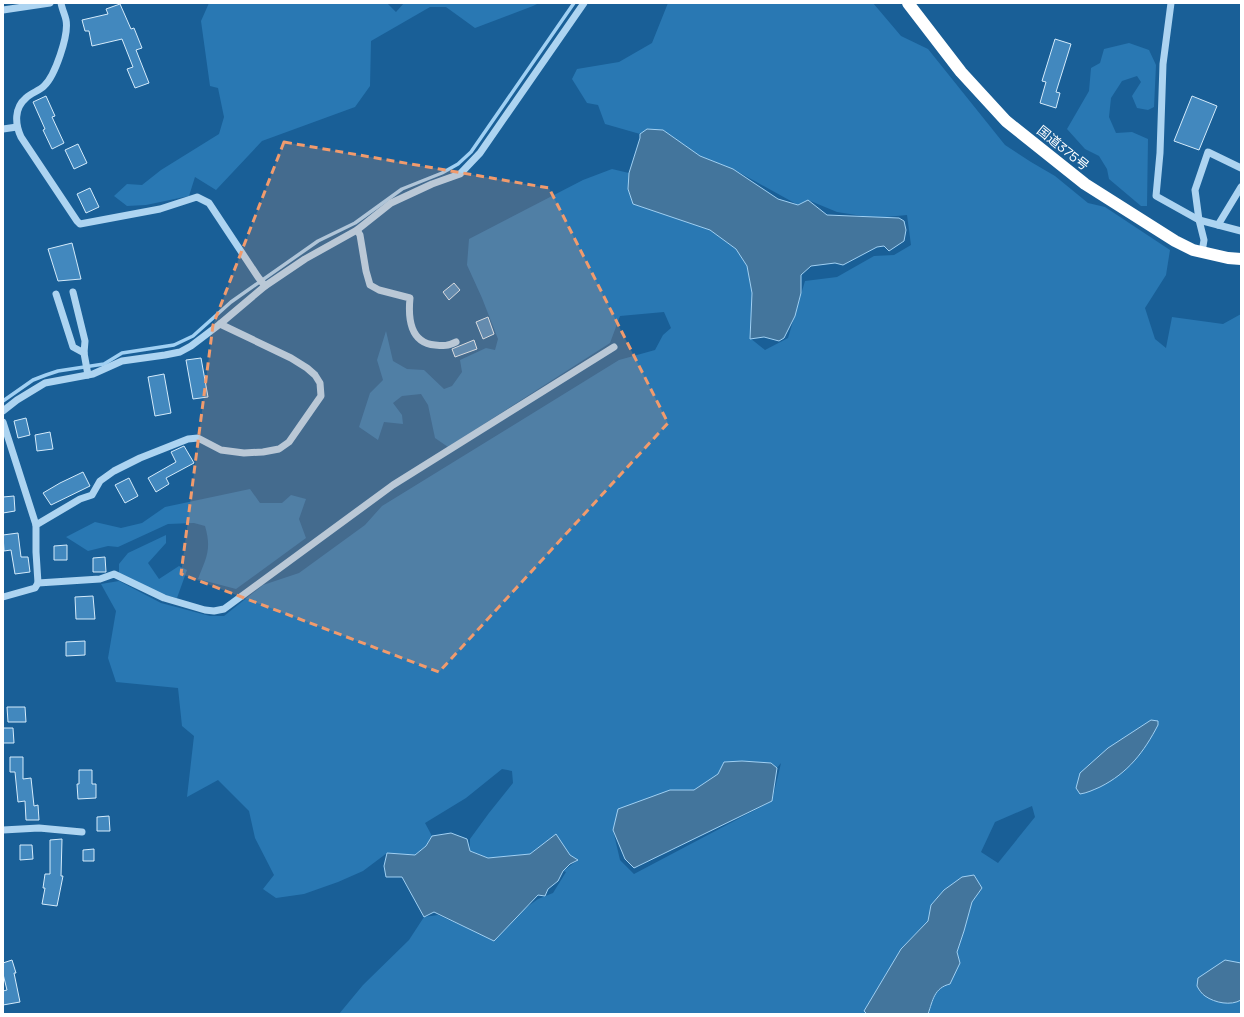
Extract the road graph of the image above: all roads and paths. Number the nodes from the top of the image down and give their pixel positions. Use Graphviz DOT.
graph roads {
  1 [pos="50,3"];
  2 [pos="60,3"];
  3 [pos="584,3"];
  4 [pos="908,3"];
  5 [pos="1171,3"];
  6 [pos="3,10"];
  7 [pos="17,127"];
  8 [pos="3,130"];
  9 [pos="1241,168"];
  10 [pos="1241,187"];
  11 [pos="1199,220"];
  12 [pos="1218,225"];
  13 [pos="357,230"];
  14 [pos="1241,231"];
  15 [pos="1202,252"];
  16 [pos="1241,259"];
  17 [pos="264,285"];
  18 [pos="72,292"];
  19 [pos="56,294"];
  20 [pos="220,324"];
  21 [pos="456,342"];
  22 [pos="614,347"];
  23 [pos="84,353"];
  24 [pos="87,374"];
  25 [pos="3,411"];
  26 [pos="3,422"];
  27 [pos="36,524"];
  28 [pos="38,583"];
  29 [pos="3,597"];
  30 [pos="3,830"];
  31 [pos="82,832"];
  1 -- 6 [label="street"];
  2 -- 7 [label="street"];
  3 -- 13 [label="street"];
  4 -- 15 [label="highway, 国道375号"];
  5 -- 11 [label="street"];
  7 -- 8 [label="street"];
  7 -- 17 [label="street"];
  9 -- 11 [label="street"];
  10 -- 12 [label="street"];
  11 -- 12 [label="street"];
  11 -- 15 [label="street"];
  12 -- 14 [label="street"];
  13 -- 17 [label="street"];
  13 -- 21 [label="street"];
  15 -- 16 [label="highway, 国道375号"];
  17 -- 20 [label="street"];
  18 -- 23 [label="street"];
  19 -- 23 [label="street"];
  20 -- 24 [label="street"];
  20 -- 27 [label="street"];
  22 -- 28 [label="street"];
  23 -- 24 [label="street"];
  24 -- 25 [label="street"];
  26 -- 27 [label="street"];
  27 -- 28 [label="street"];
  28 -- 29 [label="street"];
  30 -- 31 [label="street"];
}
